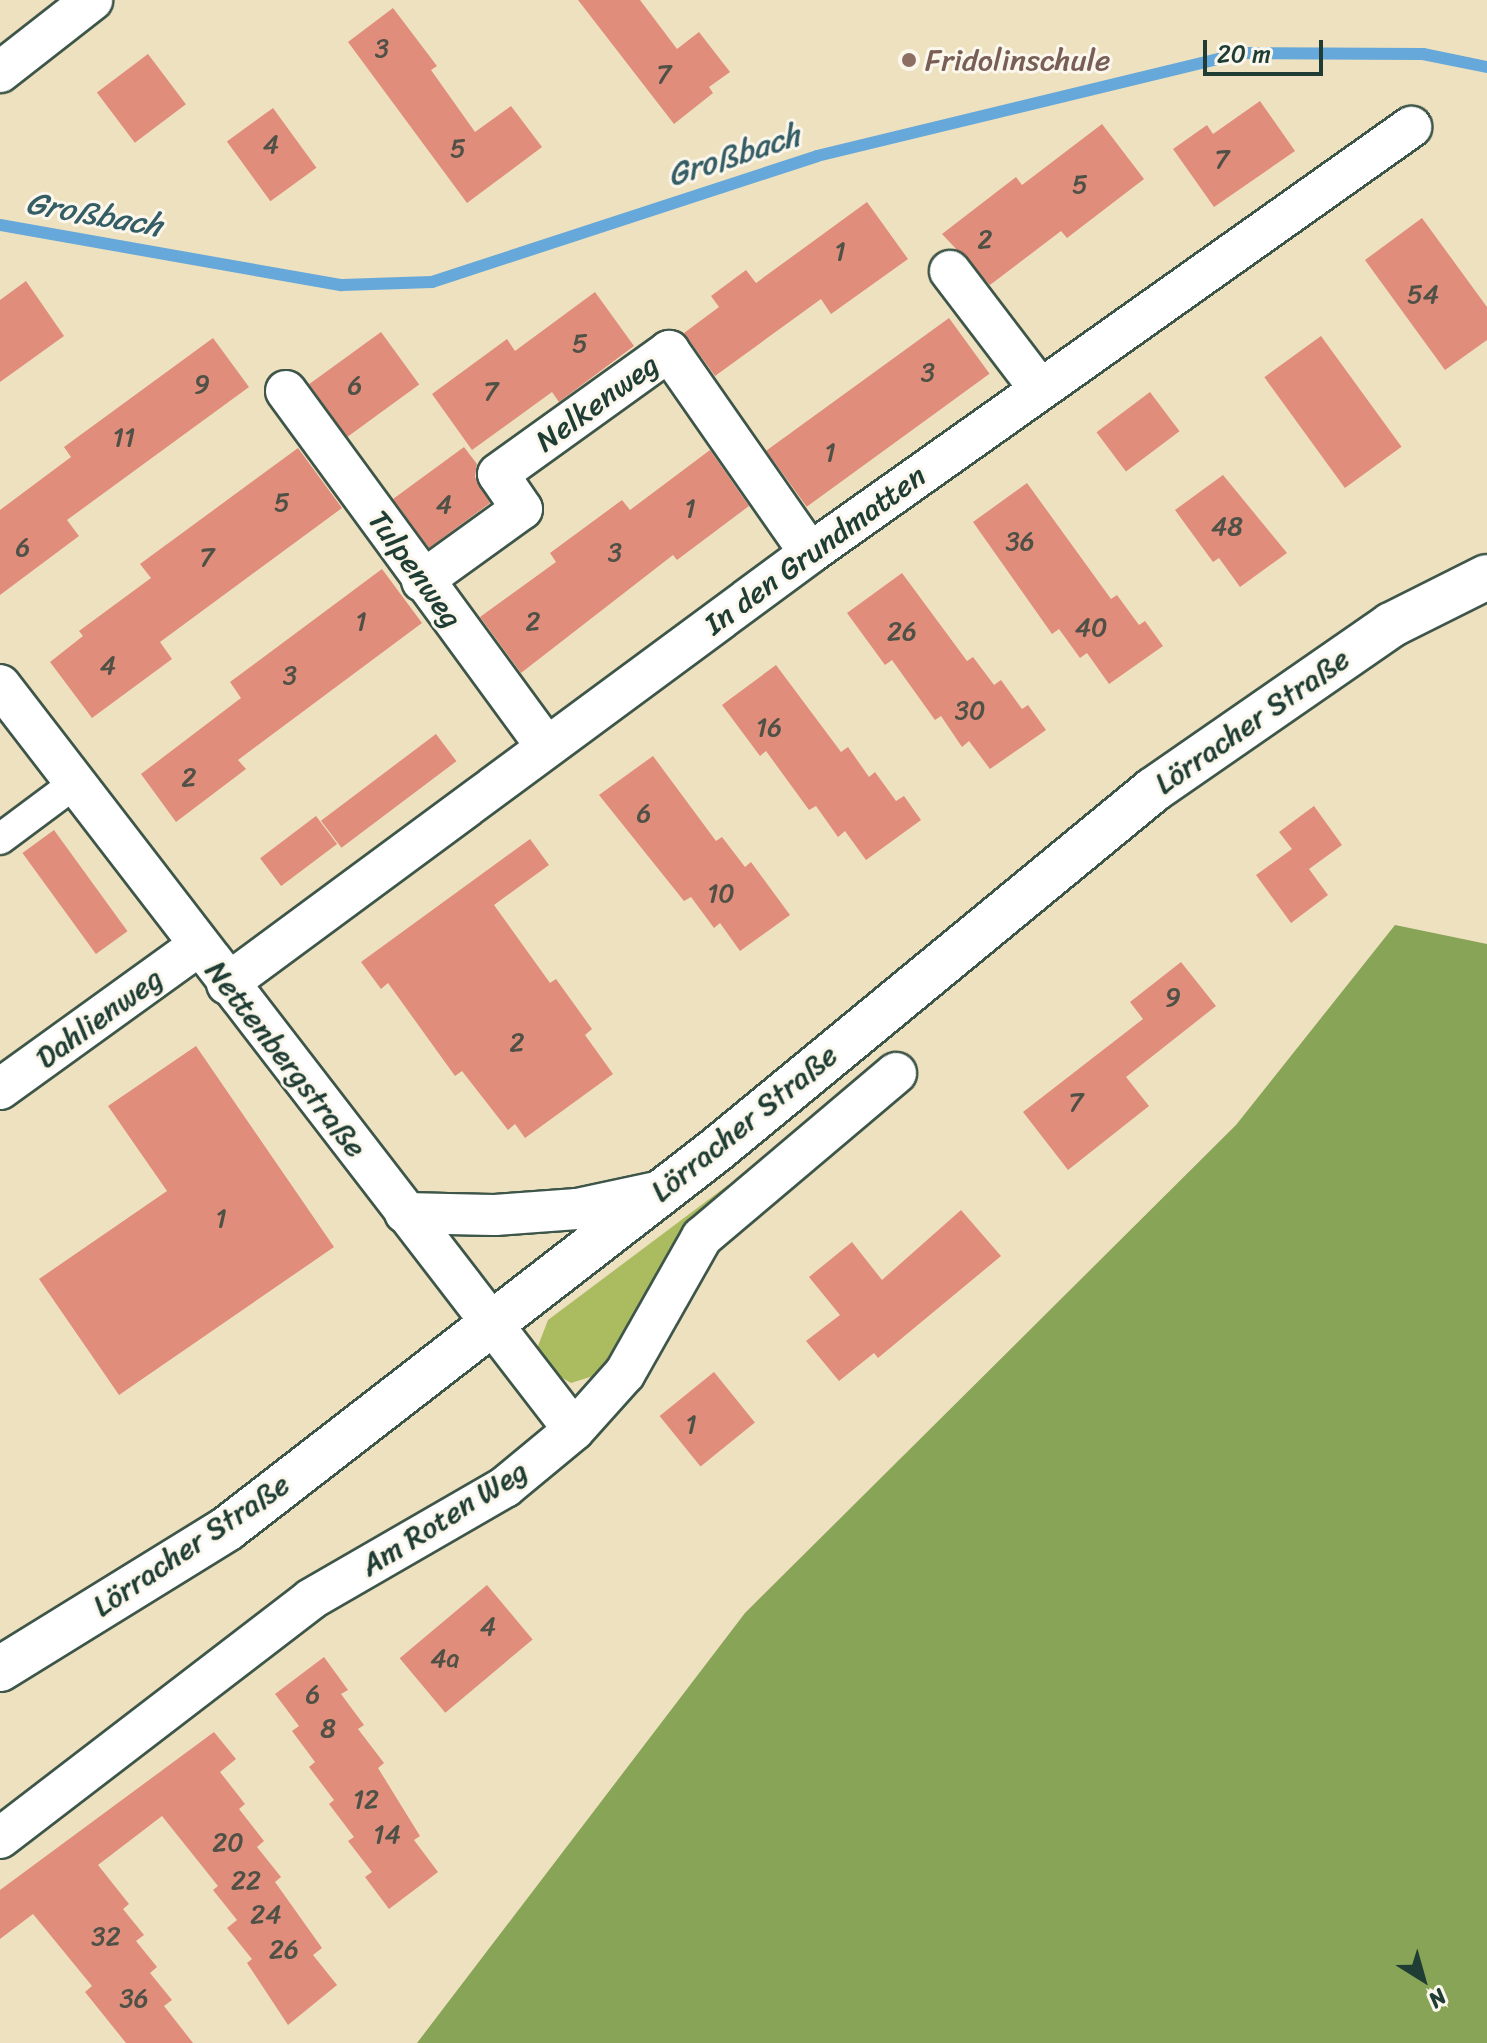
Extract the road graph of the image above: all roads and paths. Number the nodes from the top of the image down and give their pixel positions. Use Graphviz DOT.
graph roads {
  1 [pos="92,0"];
  2 [pos="0,72"];
  3 [pos="1411,127"];
  4 [pos="950,271"];
  5 [pos="1040,389"];
  6 [pos="286,391"];
  7 [pos="810,553"];
  8 [pos="1487,577"];
  9 [pos="422,581"];
  10 [pos="0,685"];
  11 [pos="545,745"];
  12 [pos="75,783"];
  13 [pos="0,839"];
  14 [pos="198,946"];
  15 [pos="227,984"];
  16 [pos="896,1073"];
  17 [pos="0,1089"];
  18 [pos="662,1191"];
  19 [pos="405,1213"];
  20 [pos="489,1324"];
  21 [pos="574,1430"];
  22 [pos="0,1669"];
  23 [pos="0,1838"];
  1 -- 2 [label="street"];
  3 -- 5 [label="street, In den Grundmatten"];
  4 -- 5 [label="street"];
  5 -- 7 [label="street, In den Grundmatten"];
  6 -- 9 [label="street, Tulpenweg"];
  7 -- 9 [label="street, Nelkenweg"];
  7 -- 11 [label="street, In den Grundmatten"];
  8 -- 18 [label="main road, Lörracher Straße"];
  9 -- 11 [label="street, Tulpenweg"];
  10 -- 12 [label="street, Nettenbergstraße"];
  11 -- 15 [label="street, In den Grundmatten"];
  12 -- 13 [label="street"];
  12 -- 14 [label="street, Nettenbergstraße"];
  14 -- 15 [label="street, Nettenbergstraße"];
  14 -- 17 [label="street, Dahlienweg"];
  15 -- 19 [label="street, Nettenbergstraße"];
  16 -- 21 [label="street, Am Roten Weg"];
  18 -- 19 [label="street"];
  18 -- 20 [label="main road, Lörracher Straße"];
  19 -- 20 [label="street, Nettenbergstraße"];
  20 -- 21 [label="street, Nettenbergstraße"];
  20 -- 22 [label="main road, Lörracher Straße"];
  21 -- 23 [label="street, Am Roten Weg"];
}
